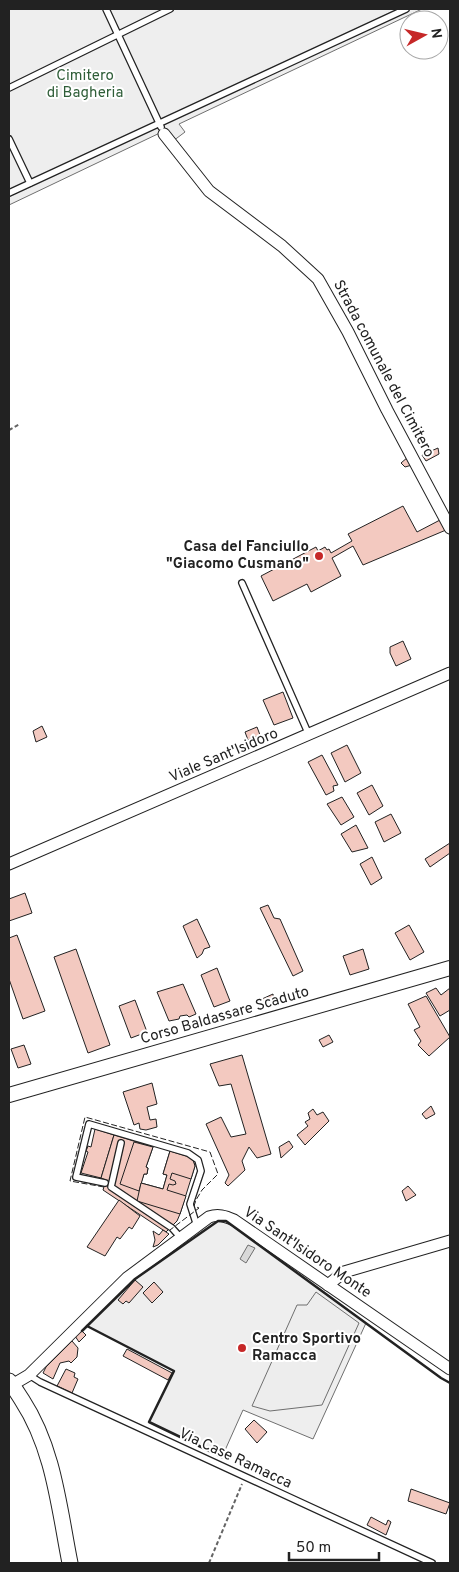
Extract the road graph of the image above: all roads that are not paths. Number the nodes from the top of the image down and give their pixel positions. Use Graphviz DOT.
graph roads {
  1 [pos="106,9"];
  2 [pos="170,9"];
  3 [pos="406,9"];
  4 [pos="118,34"];
  5 [pos="9,88"];
  6 [pos="161,129"];
  7 [pos="9,139"];
  8 [pos="30,184"];
  9 [pos="9,193"];
  10 [pos="450,528"];
  11 [pos="242,583"];
  12 [pos="450,673"];
  13 [pos="309,735"];
  14 [pos="9,864"];
  15 [pos="450,968"];
  16 [pos="9,1095"];
  17 [pos="121,1143"];
  18 [pos="103,1181"];
  19 [pos="196,1226"];
  20 [pos="181,1238"];
  21 [pos="450,1241"];
  22 [pos="328,1285"];
  23 [pos="450,1369"];
  24 [pos="29,1375"];
  25 [pos="10,1383"];
  26 [pos="70,1563"];
  27 [pos="432,1563"];
  1 -- 4 [label="lane"];
  2 -- 4 [label="lane"];
  3 -- 6 [label="lane"];
  4 -- 5 [label="lane"];
  4 -- 6 [label="lane"];
  6 -- 8 [label="lane"];
  6 -- 10 [label="street, Strada comunale del Cimitero"];
  7 -- 8 [label="lane"];
  8 -- 9 [label="lane"];
  11 -- 13 [label="lane"];
  12 -- 13 [label="street, Viale Sant'Isidoro"];
  13 -- 14 [label="street, Viale Sant'Isidoro"];
  15 -- 16 [label="street, Corso Baldassare Scaduto"];
  17 -- 20 [label="lane"];
  18 -- 19 [label="lane"];
  19 -- 20 [label="street, Via Sant'Isidoro Monte"];
  19 -- 22 [label="street, Via Sant'Isidoro Monte"];
  20 -- 24 [label="street, Via Sant'Isidoro Monte"];
  21 -- 22 [label="street"];
  22 -- 23 [label="street, Via Sant'Isidoro Monte"];
  24 -- 25 [label="street, Via Sant'Isidoro Monte"];
  24 -- 27 [label="lane, Via Case Ramacca"];
  25 -- 26 [label="main road"];
}
